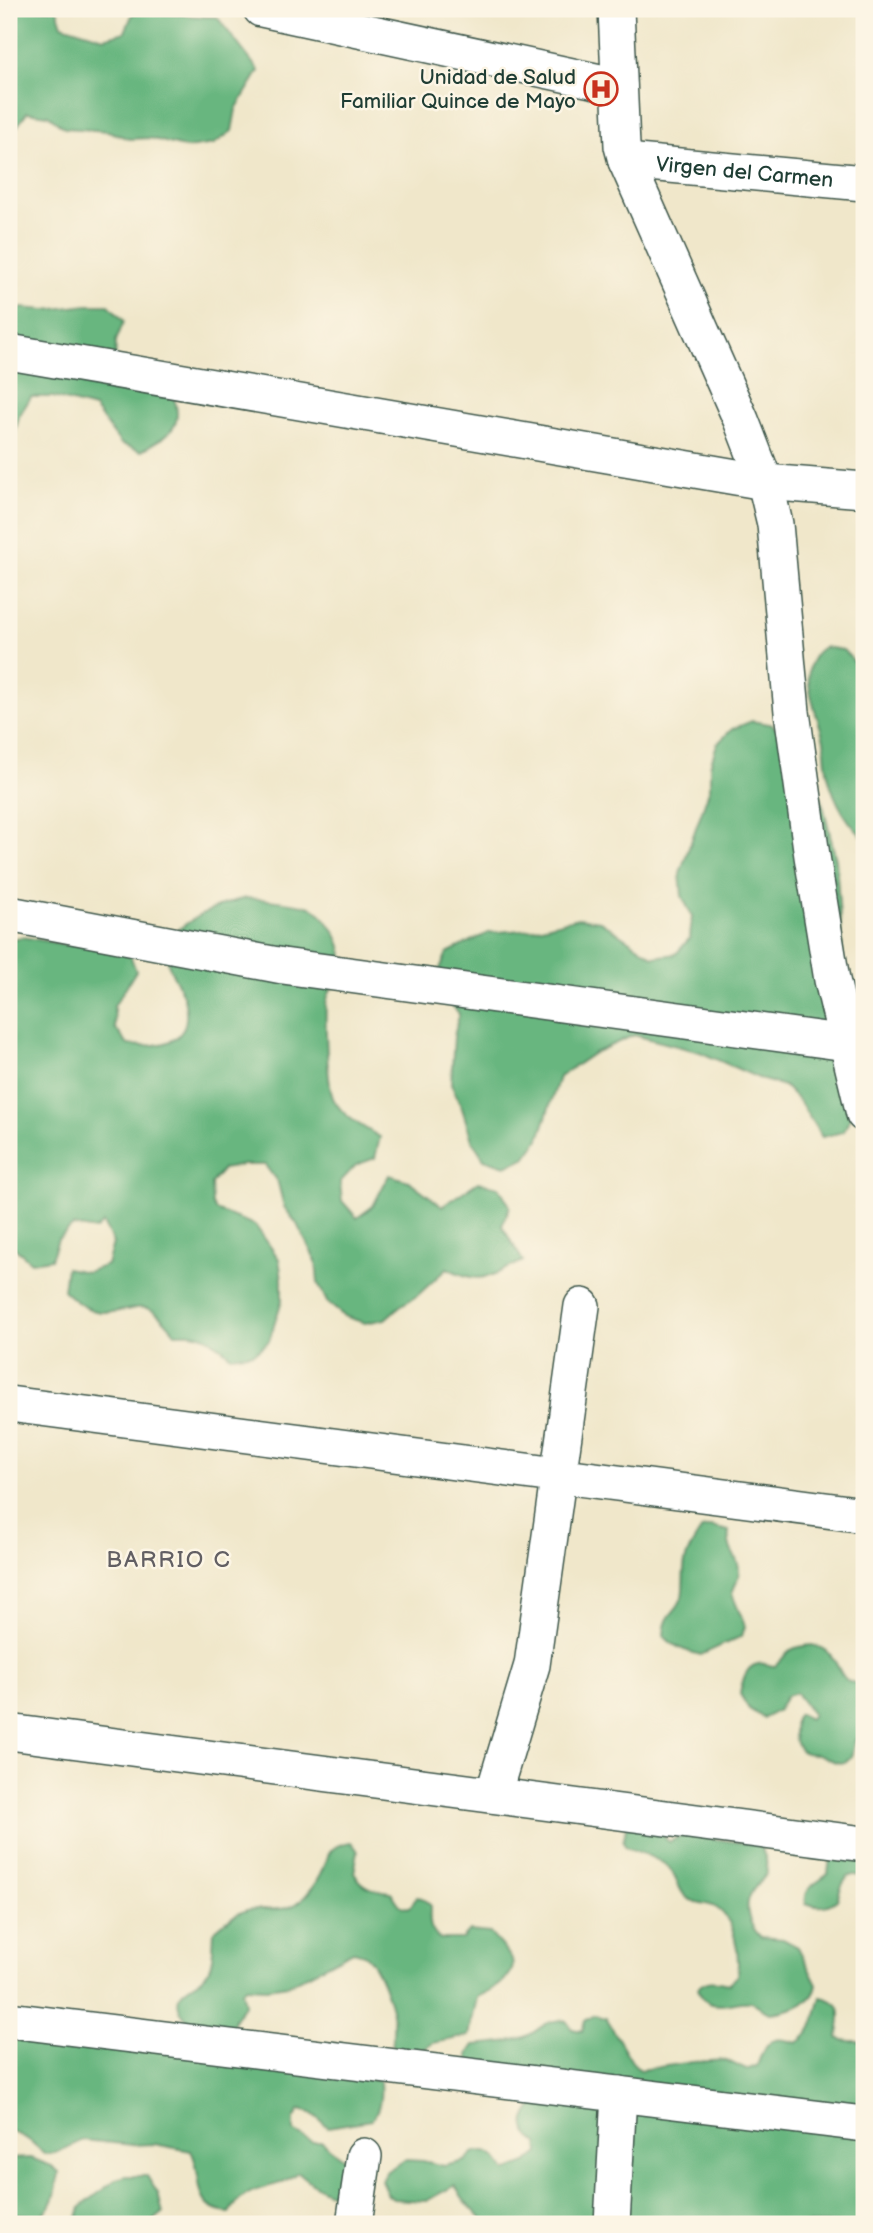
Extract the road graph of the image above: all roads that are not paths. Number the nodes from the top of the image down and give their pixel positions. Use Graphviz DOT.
graph roads {
  1 [pos="261,9"];
  2 [pos="616,9"];
  3 [pos="619,86"];
  4 [pos="626,161"];
  5 [pos="864,183"];
  6 [pos="9,352"];
  7 [pos="765,482"];
  8 [pos="864,490"];
  9 [pos="9,915"];
  10 [pos="847,1042"];
  11 [pos="864,1114"];
  12 [pos="582,1306"];
  13 [pos="9,1404"];
  14 [pos="558,1475"];
  15 [pos="864,1515"];
  16 [pos="9,1732"];
  17 [pos="493,1795"];
  18 [pos="864,1844"];
  19 [pos="9,2020"];
  20 [pos="619,2094"];
  21 [pos="864,2124"];
  22 [pos="364,2156"];
  23 [pos="354,2224"];
  24 [pos="612,2224"];
  1 -- 3 [label="street"];
  2 -- 3 [label="street"];
  3 -- 4 [label="street"];
  4 -- 5 [label="street, Virgen del Carmen"];
  4 -- 7 [label="street"];
  6 -- 7 [label="street"];
  7 -- 8 [label="street"];
  7 -- 10 [label="street"];
  9 -- 10 [label="street"];
  10 -- 11 [label="street"];
  12 -- 14 [label="street"];
  13 -- 14 [label="street"];
  14 -- 15 [label="street"];
  14 -- 17 [label="street"];
  16 -- 17 [label="street"];
  17 -- 18 [label="street"];
  19 -- 20 [label="street"];
  20 -- 21 [label="street"];
  20 -- 24 [label="street"];
  22 -- 23 [label="street"];
}
